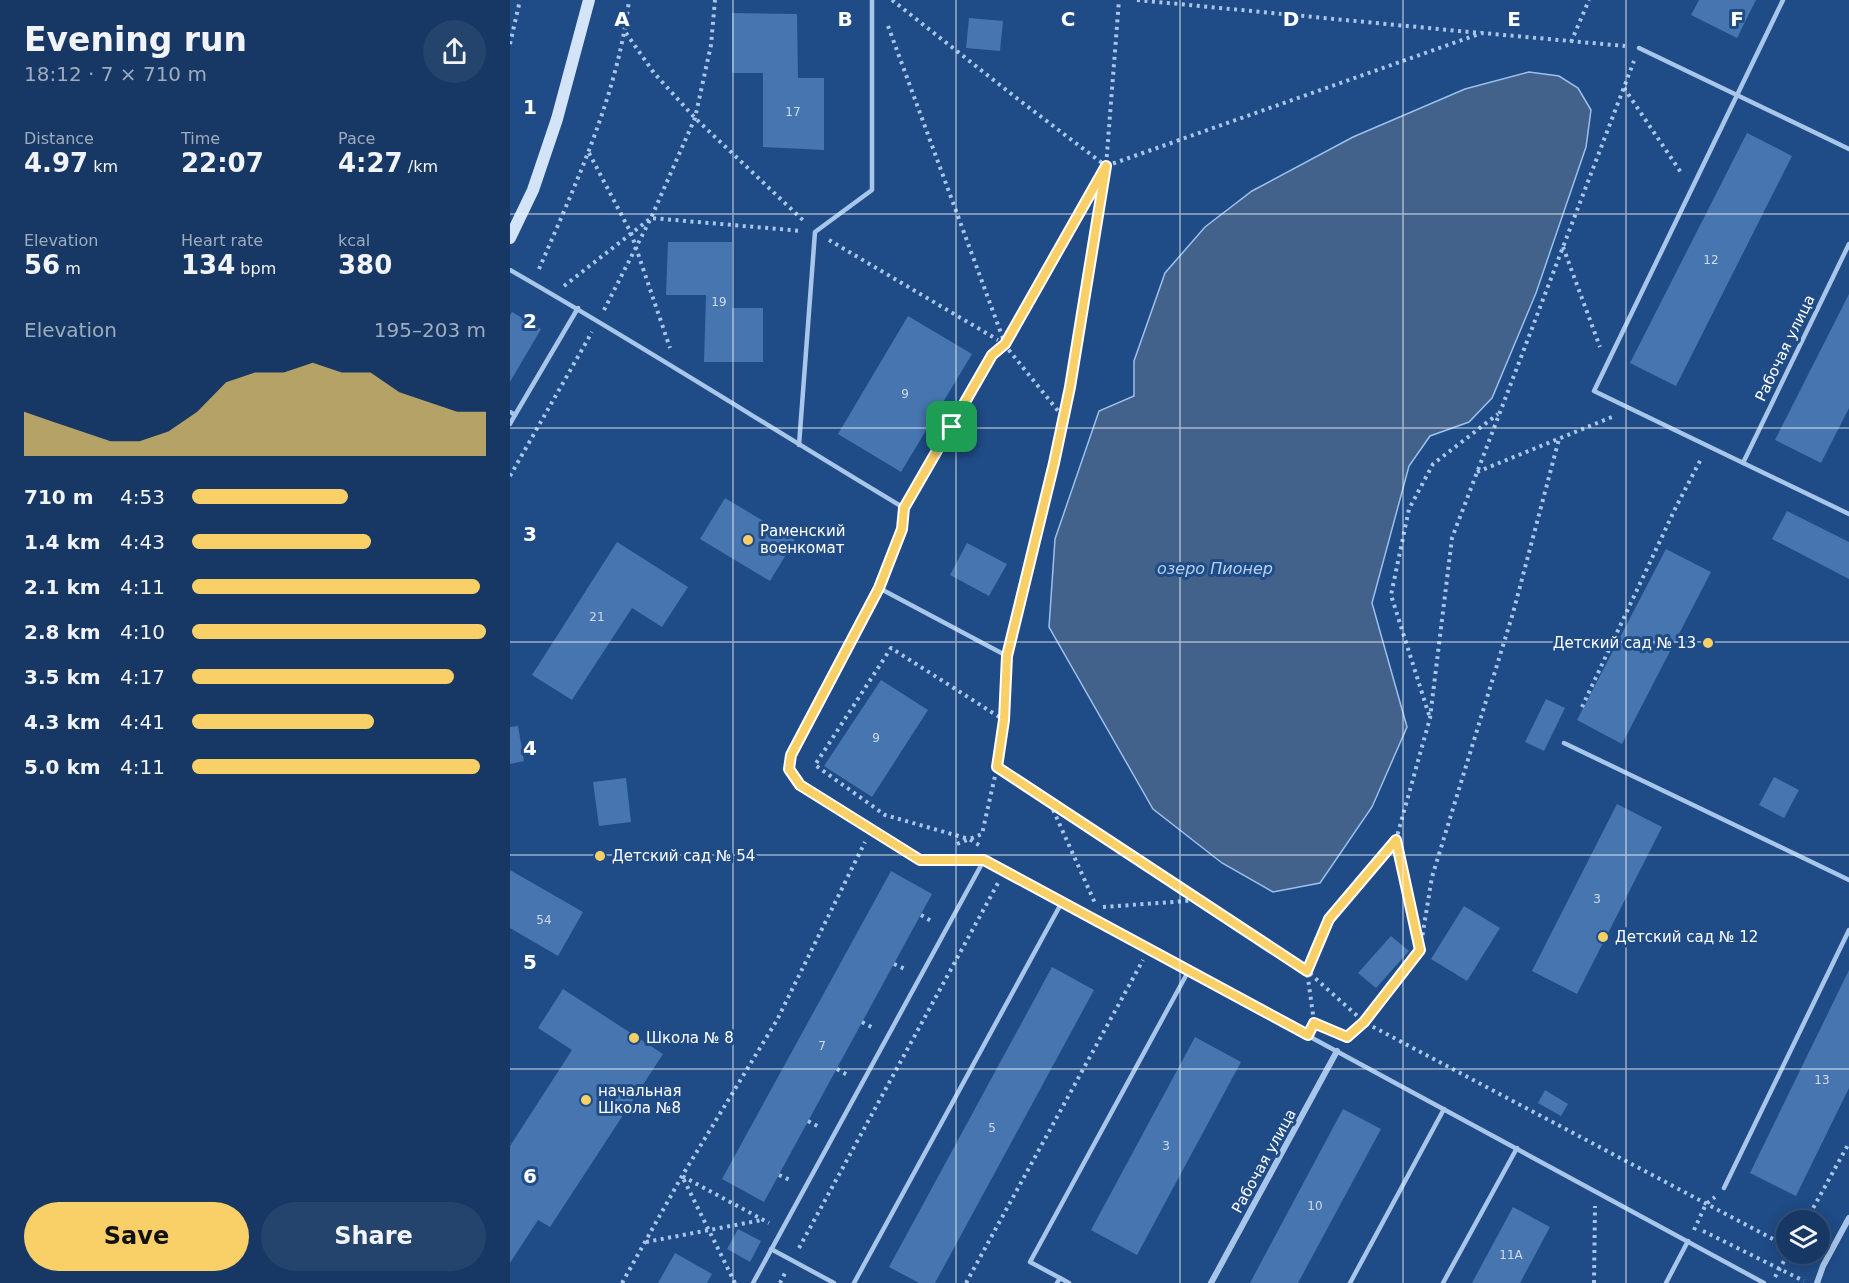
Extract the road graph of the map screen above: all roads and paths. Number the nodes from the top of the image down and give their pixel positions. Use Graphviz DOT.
graph roads {
  1 [pos="520,0"];
  2 [pos="589,0"];
  3 [pos="628,0"];
  4 [pos="715,0"];
  5 [pos="872,0"];
  6 [pos="892,0"];
  7 [pos="1119,0"];
  8 [pos="1137,0"];
  9 [pos="1589,0"];
  10 [pos="1783,0"];
  11 [pos="886,22"];
  12 [pos="1482,33"];
  13 [pos="1572,42"];
  14 [pos="510,44"];
  15 [pos="1639,48"];
  16 [pos="1624,87"];
  17 [pos="1737,95"];
  18 [pos="1849,149"];
  19 [pos="589,152"];
  20 [pos="1106,166"];
  21 [pos="1692,188"];
  22 [pos="651,218"];
  23 [pos="815,232"];
  24 [pos="631,233"];
  25 [pos="510,238"];
  26 [pos="1849,244"];
  27 [pos="636,246"];
  28 [pos="1563,246"];
  29 [pos="510,270"];
  30 [pos="537,275"];
  31 [pos="569,293"];
  32 [pos="578,308"];
  33 [pos="594,308"];
  34 [pos="598,321"];
  35 [pos="1005,344"];
  36 [pos="663,350"];
  37 [pos="992,355"];
  38 [pos="1606,365"];
  39 [pos="1632,409"];
  40 [pos="513,413"];
  41 [pos="1498,414"];
  42 [pos="510,424"];
  43 [pos="1559,439"];
  44 [pos="799,445"];
  45 [pos="1708,446"];
  46 [pos="1743,463"];
  47 [pos="1476,472"];
  48 [pos="510,476"];
  49 [pos="904,508"];
  50 [pos="1849,514"];
  51 [pos="879,588"];
  52 [pos="1007,656"];
  53 [pos="1581,707"];
  54 [pos="1430,718"];
  55 [pos="1004,720"];
  56 [pos="1564,743"];
  57 [pos="997,767"];
  58 [pos="1050,802"];
  59 [pos="872,829"];
  60 [pos="969,839"];
  61 [pos="1396,840"];
  62 [pos="949,848"];
  63 [pos="989,850"];
  64 [pos="984,860"];
  65 [pos="1005,870"];
  66 [pos="1849,880"];
  67 [pos="1200,900"];
  68 [pos="1062,902"];
  69 [pos="1088,902"];
  70 [pos="1098,908"];
  71 [pos="1108,913"];
  72 [pos="1849,930"];
  73 [pos="1149,949"];
  74 [pos="1420,950"];
  75 [pos="1188,970"];
  76 [pos="1307,971"];
  77 [pos="1304,1018"];
  78 [pos="1364,1022"];
  79 [pos="1314,1023"];
  80 [pos="1308,1035"];
  81 [pos="1347,1037"];
  82 [pos="1357,1043"];
  83 [pos="1337,1051"];
  84 [pos="1444,1109"];
  85 [pos="1849,1143"];
  86 [pos="1517,1148"];
  87 [pos="682,1176"];
  88 [pos="1724,1188"];
  89 [pos="1595,1191"];
  90 [pos="1706,1204"];
  91 [pos="1812,1210"];
  92 [pos="1849,1218"];
  93 [pos="762,1220"];
  94 [pos="1685,1221"];
  95 [pos="1695,1227"];
  96 [pos="782,1230"];
  97 [pos="710,1231"];
  98 [pos="1688,1241"];
  99 [pos="1776,1241"];
  100 [pos="645,1242"];
  101 [pos="771,1249"];
  102 [pos="792,1261"];
  103 [pos="1782,1264"];
  104 [pos="1780,1268"];
  105 [pos="1059,1280"];
  106 [pos="622,1283"];
  107 [pos="735,1283"];
  108 [pos="753,1283"];
  109 [pos="780,1283"];
  110 [pos="834,1283"];
  111 [pos="854,1283"];
  112 [pos="966,1283"];
  113 [pos="1069,1283"];
  114 [pos="1211,1283"];
  115 [pos="1350,1283"];
  116 [pos="1443,1283"];
  117 [pos="1594,1283"];
  118 [pos="1666,1283"];
  119 [pos="1764,1283"];
  120 [pos="1772,1283"];
  121 [pos="1808,1283"];
  122 [pos="1817,1283"];
  1 -- 14 [label="path"];
  2 -- 25 [label="main road"];
  3 -- 19 [label="path"];
  4 -- 22 [label="path"];
  5 -- 23 [label="lane"];
  6 -- 20 [label="path"];
  7 -- 20 [label="path"];
  8 -- 12 [label="path"];
  9 -- 13 [label="path"];
  10 -- 17 [label="lane"];
  11 -- 35 [label="path"];
  12 -- 13 [label="path"];
  12 -- 20 [label="path"];
  13 -- 15 [label="path"];
  15 -- 16 [label="path"];
  15 -- 17 [label="lane"];
  16 -- 21 [label="path"];
  16 -- 28 [label="path"];
  17 -- 18 [label="lane"];
  17 -- 21 [label="lane"];
  19 -- 24 [label="path"];
  19 -- 30 [label="path"];
  20 -- 35 [label="path"];
  20 -- 52 [label="path"];
  21 -- 38 [label="lane"];
  22 -- 23 [label="path"];
  22 -- 24 [label="path"];
  22 -- 27 [label="path"];
  23 -- 44 [label="lane"];
  24 -- 27 [label="path"];
  24 -- 31 [label="path"];
  26 -- 46 [label="lane, Рабочая улица"];
  27 -- 33 [label="path"];
  27 -- 36 [label="path"];
  28 -- 38 [label="path"];
  28 -- 41 [label="path"];
  29 -- 32 [label="lane"];
  32 -- 34 [label="lane"];
  32 -- 40 [label="lane"];
  34 -- 44 [label="lane"];
  34 -- 48 [label="path"];
  35 -- 37 [label="path"];
  37 -- 49 [label="lane"];
  38 -- 39 [label="lane"];
  39 -- 43 [label="path"];
  39 -- 45 [label="lane"];
  40 -- 42 [label="lane"];
  41 -- 47 [label="path"];
  41 -- 54 [label="path"];
  43 -- 47 [label="path"];
  43 -- 74 [label="path"];
  44 -- 49 [label="lane"];
  45 -- 46 [label="lane"];
  45 -- 53 [label="path"];
  46 -- 50 [label="lane"];
  47 -- 54 [label="path"];
  49 -- 51 [label="lane"];
  51 -- 52 [label="lane"];
  51 -- 59 [label="lane"];
  52 -- 55 [label="path"];
  54 -- 61 [label="path"];
  55 -- 57 [label="path"];
  55 -- 60 [label="path"];
  56 -- 66 [label="lane"];
  57 -- 58 [label="path"];
  57 -- 60 [label="path"];
  58 -- 67 [label="path"];
  58 -- 70 [label="path"];
  59 -- 64 [label="lane"];
  59 -- 87 [label="path"];
  60 -- 62 [label="path"];
  60 -- 63 [label="path"];
  61 -- 74 [label="path"];
  61 -- 76 [label="path"];
  64 -- 65 [label="lane"];
  64 -- 96 [label="lane"];
  65 -- 68 [label="lane"];
  65 -- 102 [label="path"];
  67 -- 70 [label="path"];
  67 -- 76 [label="path"];
  68 -- 73 [label="lane"];
  68 -- 111 [label="lane"];
  69 -- 70 [label="path"];
  70 -- 71 [label="path"];
  72 -- 88 [label="lane"];
  73 -- 75 [label="lane"];
  73 -- 112 [label="path"];
  74 -- 78 [label="path"];
  75 -- 80 [label="lane"];
  75 -- 105 [label="lane"];
  76 -- 78 [label="path"];
  76 -- 79 [label="path"];
  77 -- 79 [label="path"];
  78 -- 81 [label="path"];
  78 -- 90 [label="path"];
  79 -- 80 [label="path"];
  80 -- 83 [label="lane"];
  81 -- 82 [label="path"];
  81 -- 83 [label="path"];
  83 -- 84 [label="lane"];
  83 -- 114 [label="street, Рабочая улица"];
  84 -- 86 [label="lane"];
  84 -- 115 [label="lane"];
  85 -- 91 [label="path"];
  86 -- 89 [label="lane"];
  86 -- 116 [label="lane"];
  87 -- 93 [label="path"];
  87 -- 97 [label="path"];
  87 -- 100 [label="path"];
  88 -- 90 [label="path"];
  89 -- 98 [label="lane"];
  89 -- 117 [label="path"];
  90 -- 95 [label="path"];
  90 -- 99 [label="path"];
  92 -- 122 [label="street"];
  93 -- 96 [label="path"];
  93 -- 97 [label="path"];
  94 -- 95 [label="path"];
  95 -- 98 [label="path"];
  95 -- 104 [label="path"];
  96 -- 101 [label="lane"];
  97 -- 100 [label="path"];
  97 -- 107 [label="path"];
  98 -- 118 [label="lane"];
  98 -- 119 [label="lane"];
  100 -- 106 [label="path"];
  101 -- 102 [label="lane"];
  101 -- 108 [label="lane"];
  102 -- 109 [label="path"];
  102 -- 110 [label="lane"];
  103 -- 104 [label="path"];
  104 -- 120 [label="path"];
  104 -- 121 [label="path"];
  105 -- 113 [label="lane"];
}
